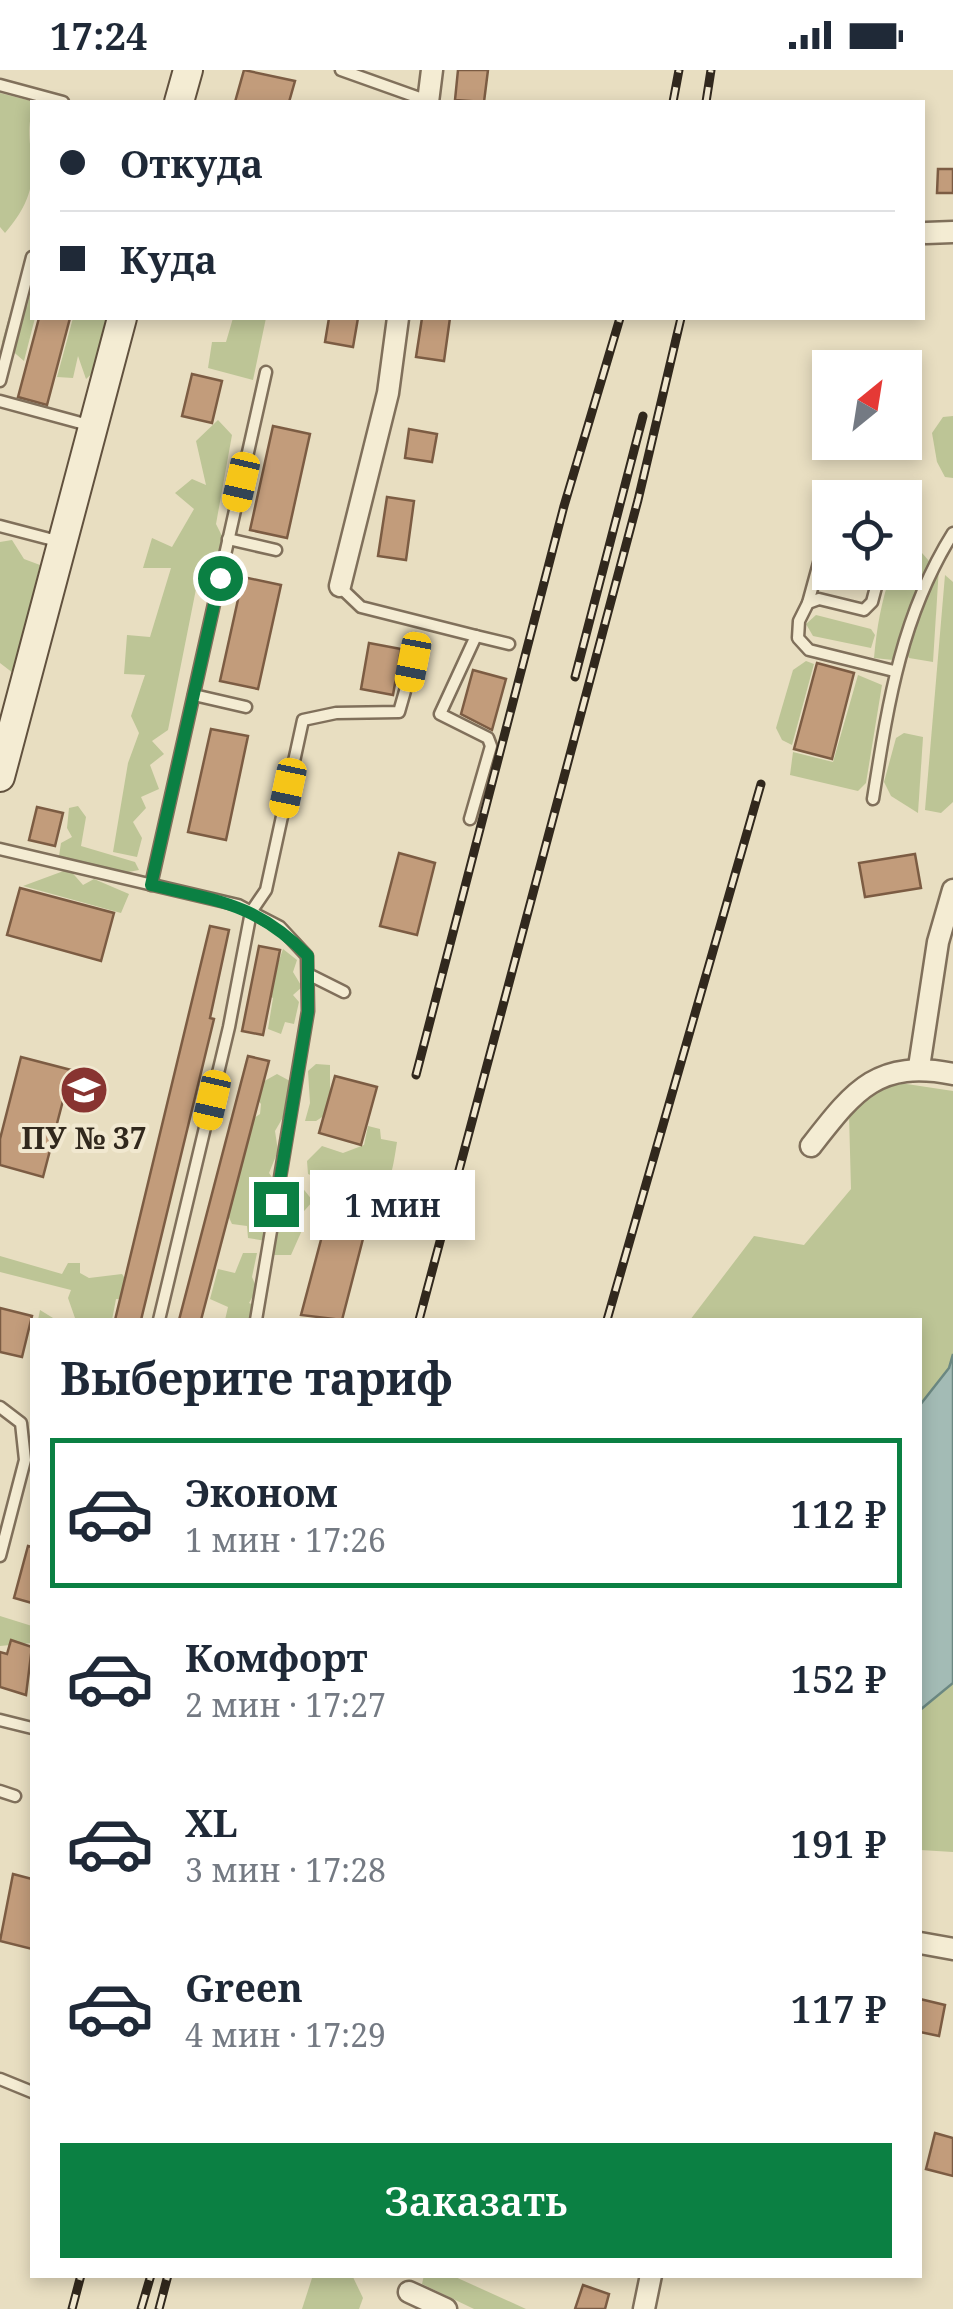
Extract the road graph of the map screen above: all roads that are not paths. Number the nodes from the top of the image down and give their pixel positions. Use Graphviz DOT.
graph roads {
  1 [pos="342,70"];
  2 [pos="432,70"];
  3 [pos="0,85"];
  4 [pos="56,100"];
  5 [pos="423,100"];
  6 [pos="428,100"];
  7 [pos="953,232"];
  8 [pos="926,233"];
  9 [pos="30,266"];
  10 [pos="121,320"];
  11 [pos="398,320"];
  12 [pos="266,372"];
  13 [pos="0,380"];
  14 [pos="0,402"];
  15 [pos="93,426"];
  16 [pos="0,526"];
  17 [pos="953,533"];
  18 [pos="228,539"];
  19 [pos="62,542"];
  20 [pos="276,550"];
  21 [pos="340,586"];
  22 [pos="812,588"];
  23 [pos="875,590"];
  24 [pos="808,603"];
  25 [pos="476,636"];
  26 [pos="509,644"];
  27 [pos="413,662"];
  28 [pos="894,671"];
  29 [pos="194,695"];
  30 [pos="246,707"];
  31 [pos="0,778"];
  32 [pos="873,798"];
  33 [pos="470,818"];
  34 [pos="0,850"];
  35 [pos="151,885"];
  36 [pos="953,890"];
  37 [pos="251,912"];
  38 [pos="946,941"];
  39 [pos="308,974"];
  40 [pos="344,992"];
  41 [pos="918,1067"];
  42 [pos="953,1074"];
  43 [pos="810,1146"];
  44 [pos="159,1318"];
  45 [pos="256,1318"];
  46 [pos="0,1407"];
  47 [pos="27,1424"];
  48 [pos="0,1556"];
  49 [pos="0,1720"];
  50 [pos="28,1727"];
  51 [pos="20,1740"];
  52 [pos="6,1778"];
  53 [pos="1,1791"];
  54 [pos="15,1796"];
  55 [pos="922,1942"];
  56 [pos="953,1949"];
  57 [pos="0,2079"];
  58 [pos="30,2091"];
  59 [pos="650,2278"];
  60 [pos="409,2292"];
  61 [pos="446,2309"];
  62 [pos="644,2309"];
  1 -- 5 [label="lane"];
  2 -- 6 [label="street"];
  3 -- 4 [label="lane"];
  7 -- 8 [label="street"];
  9 -- 13 [label="lane"];
  10 -- 15 [label="main road"];
  11 -- 21 [label="street"];
  12 -- 18 [label="lane"];
  14 -- 15 [label="lane"];
  15 -- 19 [label="main road"];
  16 -- 19 [label="lane"];
  17 -- 28 [label="lane"];
  18 -- 20 [label="lane"];
  18 -- 29 [label="lane"];
  19 -- 31 [label="main road"];
  21 -- 25 [label="lane"];
  22 -- 24 [label="lane"];
  23 -- 24 [label="lane"];
  24 -- 28 [label="lane"];
  25 -- 26 [label="lane"];
  25 -- 33 [label="lane"];
  27 -- 37 [label="lane"];
  28 -- 32 [label="lane"];
  29 -- 30 [label="lane"];
  29 -- 35 [label="lane"];
  34 -- 35 [label="lane"];
  35 -- 37 [label="lane"];
  36 -- 38 [label="street"];
  37 -- 39 [label="lane"];
  37 -- 44 [label="lane"];
  38 -- 41 [label="street"];
  39 -- 40 [label="lane"];
  39 -- 45 [label="lane"];
  41 -- 42 [label="street"];
  41 -- 43 [label="street"];
  46 -- 47 [label="lane"];
  47 -- 48 [label="lane"];
  49 -- 50 [label="lane"];
  50 -- 51 [label="lane"];
  52 -- 53 [label="lane"];
  53 -- 54 [label="lane"];
  55 -- 56 [label="street"];
  57 -- 58 [label="lane"];
  59 -- 62 [label="street"];
  60 -- 61 [label="street"];
}
